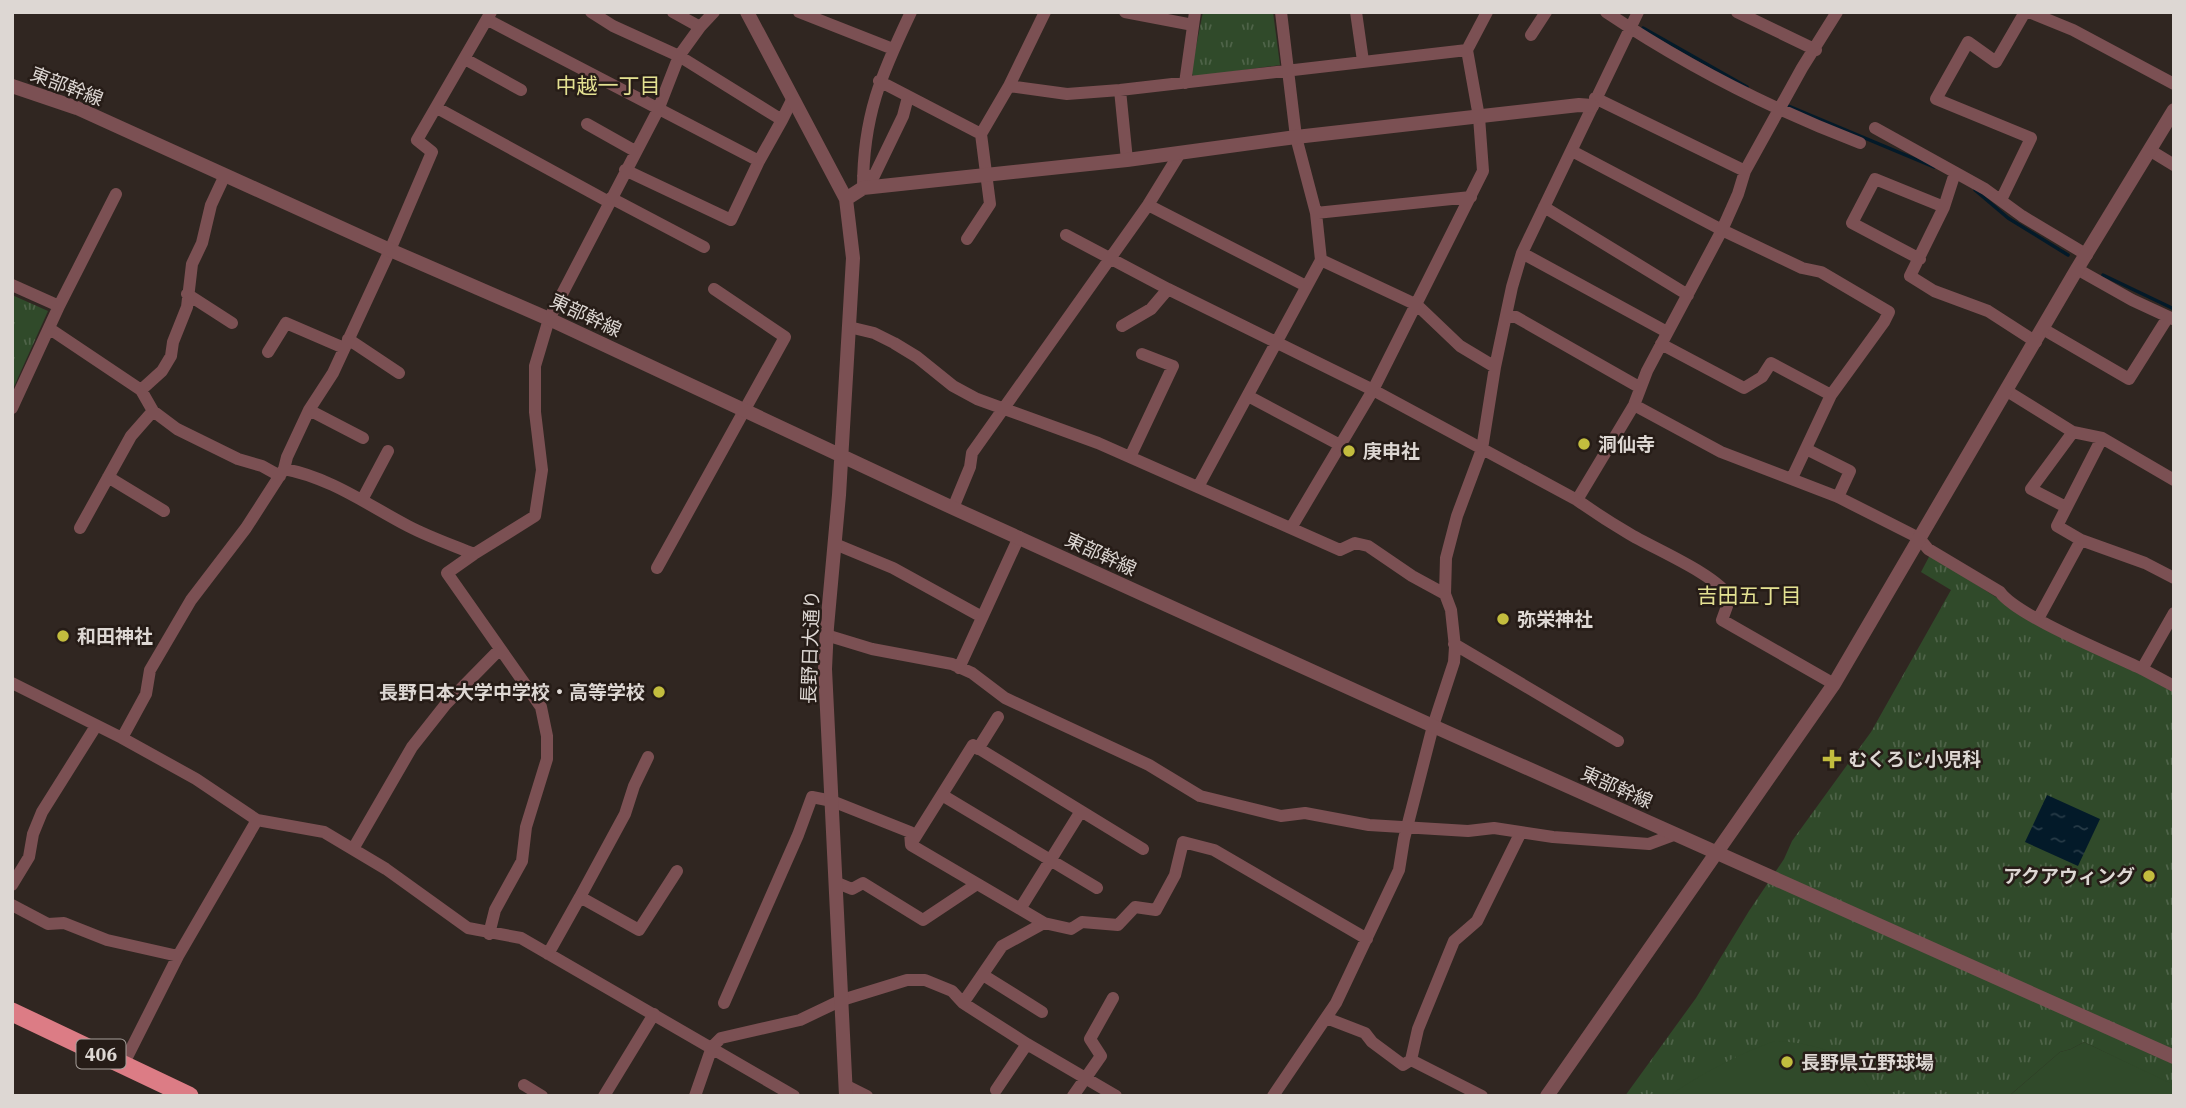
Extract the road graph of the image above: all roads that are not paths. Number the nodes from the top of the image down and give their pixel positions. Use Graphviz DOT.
graph roads {
  1 [pos="591,12"];
  2 [pos="673,12"];
  3 [pos="715,12"];
  4 [pos="747,12"];
  5 [pos="799,12"];
  6 [pos="1045,12"];
  7 [pos="1125,12"];
  8 [pos="1281,12"];
  9 [pos="1356,12"];
  10 [pos="1486,12"];
  11 [pos="1546,12"];
  12 [pos="1606,12"];
  13 [pos="1639,12"];
  14 [pos="1737,12"];
  15 [pos="1837,12"];
  16 [pos="2027,12"];
  17 [pos="907,13"];
  18 [pos="490,16"];
  19 [pos="1194,19"];
  20 [pos="700,27"];
  21 [pos="1632,29"];
  22 [pos="1531,35"];
  23 [pos="893,49"];
  24 [pos="1467,50"];
  25 [pos="1816,50"];
  26 [pos="679,56"];
  27 [pos="465,59"];
  28 [pos="1363,61"];
  29 [pos="1287,71"];
  30 [pos="879,81"];
  31 [pos="1185,83"];
  32 [pos="2174,84"];
  33 [pos="12,86"];
  34 [pos="1009,86"];
  35 [pos="521,90"];
  36 [pos="1120,90"];
  37 [pos="908,97"];
  38 [pos="793,98"];
  39 [pos="1593,102"];
  40 [pos="1782,105"];
  41 [pos="437,108"];
  42 [pos="658,110"];
  43 [pos="2174,110"];
  44 [pos="1479,117"];
  45 [pos="782,120"];
  46 [pos="587,124"];
  47 [pos="1875,128"];
  48 [pos="981,134"];
  49 [pos="1296,137"];
  50 [pos="1860,143"];
  51 [pos="635,151"];
  52 [pos="1572,151"];
  53 [pos="2151,151"];
  54 [pos="1180,153"];
  55 [pos="1127,160"];
  56 [pos="760,161"];
  57 [pos="2174,165"];
  58 [pos="625,170"];
  59 [pos="1745,171"];
  60 [pos="1955,173"];
  61 [pos="986,174"];
  62 [pos="225,175"];
  63 [pos="863,182"];
  64 [pos="116,194"];
  65 [pos="1471,197"];
  66 [pos="846,199"];
  67 [pos="610,200"];
  68 [pos="2001,200"];
  69 [pos="1148,205"];
  70 [pos="1544,207"];
  71 [pos="1944,207"];
  72 [pos="1316,213"];
  73 [pos="1722,230"];
  74 [pos="1066,235"];
  75 [pos="967,239"];
  76 [pos="704,247"];
  77 [pos="390,250"];
  78 [pos="1522,253"];
  79 [pos="2087,255"];
  80 [pos="1110,258"];
  81 [pos="1920,259"];
  82 [pos="1321,260"];
  83 [pos="2077,269"];
  84 [pos="12,285"];
  85 [pos="1306,286"];
  86 [pos="714,289"];
  87 [pos="1168,289"];
  88 [pos="187,294"];
  89 [pos="1688,295"];
  90 [pos="1417,305"];
  91 [pos="59,306"];
  92 [pos="1506,316"];
  93 [pos="2171,318"];
  94 [pos="549,319"];
  95 [pos="232,323"];
  96 [pos="1122,326"];
  97 [pos="849,327"];
  98 [pos="50,329"];
  99 [pos="2040,335"];
  100 [pos="1664,338"];
  101 [pos="346,344"];
  102 [pos="1276,344"];
  103 [pos="268,352"];
  104 [pos="1142,354"];
  105 [pos="1495,367"];
  106 [pos="399,373"];
  107 [pos="1639,387"];
  108 [pos="141,390"];
  109 [pos="1373,390"];
  110 [pos="2007,391"];
  111 [pos="1831,395"];
  112 [pos="1248,396"];
  113 [pos="1634,405"];
  114 [pos="12,408"];
  115 [pos="1003,408"];
  116 [pos="309,410"];
  117 [pos="746,410"];
  118 [pos="153,411"];
  119 [pos="2073,432"];
  120 [pos="363,438"];
  121 [pos="2102,438"];
  122 [pos="1340,445"];
  123 [pos="1482,449"];
  124 [pos="1806,449"];
  125 [pos="388,451"];
  126 [pos="841,455"];
  127 [pos="1130,457"];
  128 [pos="282,473"];
  129 [pos="108,477"];
  130 [pos="1792,478"];
  131 [pos="2174,480"];
  132 [pos="1198,487"];
  133 [pos="1838,498"];
  134 [pos="362,500"];
  135 [pos="1577,500"];
  136 [pos="2066,507"];
  137 [pos="953,508"];
  138 [pos="164,511"];
  139 [pos="80,528"];
  140 [pos="1292,528"];
  141 [pos="1018,537"];
  142 [pos="1919,538"];
  143 [pos="2081,540"];
  144 [pos="835,544"];
  145 [pos="474,554"];
  146 [pos="657,568"];
  147 [pos="2174,578"];
  148 [pos="1446,594"];
  149 [pos="2174,614"];
  150 [pos="982,617"];
  151 [pos="2038,619"];
  152 [pos="826,635"];
  153 [pos="1454,644"];
  154 [pos="500,649"];
  155 [pos="959,668"];
  156 [pos="2142,669"];
  157 [pos="12,683"];
  158 [pos="1835,684"];
  159 [pos="2174,686"];
  160 [pos="998,717"];
  161 [pos="96,726"];
  162 [pos="1433,726"];
  163 [pos="122,738"];
  164 [pos="1618,741"];
  165 [pos="978,748"];
  166 [pos="648,757"];
  167 [pos="942,795"];
  168 [pos="832,801"];
  169 [pos="1082,811"];
  170 [pos="257,820"];
  171 [pos="1407,827"];
  172 [pos="1521,832"];
  173 [pos="1676,834"];
  174 [pos="911,845"];
  175 [pos="353,849"];
  176 [pos="1143,849"];
  177 [pos="1716,852"];
  178 [pos="1051,860"];
  179 [pos="677,871"];
  180 [pos="835,882"];
  181 [pos="977,884"];
  182 [pos="12,885"];
  183 [pos="1097,888"];
  184 [pos="580,897"];
  185 [pos="12,905"];
  186 [pos="1020,909"];
  187 [pos="1044,923"];
  188 [pos="489,934"];
  189 [pos="1367,939"];
  190 [pos="548,954"];
  191 [pos="178,956"];
  192 [pos="982,975"];
  193 [pos="1113,998"];
  194 [pos="842,1000"];
  195 [pos="724,1003"];
  196 [pos="963,1003"];
  197 [pos="12,1012"];
  198 [pos="1042,1012"];
  199 [pos="654,1014"];
  200 [pos="1326,1018"];
  201 [pos="1027,1044"];
  202 [pos="712,1047"];
  203 [pos="2174,1056"];
  204 [pos="1411,1060"];
  205 [pos="123,1065"];
  206 [pos="1086,1078"];
  207 [pos="524,1085"];
  208 [pos="163,1090"];
  209 [pos="846,1090"];
  210 [pos="996,1090"];
  211 [pos="190,1096"];
  212 [pos="542,1096"];
  213 [pos="604,1096"];
  214 [pos="695,1096"];
  215 [pos="794,1096"];
  216 [pos="867,1096"];
  217 [pos="1073,1096"];
  218 [pos="1116,1096"];
  219 [pos="1273,1096"];
  220 [pos="1482,1096"];
  221 [pos="1547,1096"];
  1 -- 26 [label="street"];
  2 -- 20 [label="street"];
  3 -- 20 [label="street"];
  4 -- 38 [label="street"];
  5 -- 23 [label="street"];
  6 -- 34 [label="street"];
  7 -- 19 [label="street"];
  8 -- 29 [label="street"];
  9 -- 28 [label="street"];
  10 -- 24 [label="street"];
  11 -- 22 [label="street"];
  12 -- 21 [label="street"];
  13 -- 21 [label="street"];
  14 -- 25 [label="street"];
  15 -- 25 [label="street"];
  16 -- 32 [label="street"];
  16 -- 68 [label="street"];
  17 -- 23 [label="street"];
  18 -- 27 [label="street"];
  18 -- 42 [label="street"];
  19 -- 31 [label="street"];
  20 -- 26 [label="street"];
  21 -- 39 [label="street"];
  21 -- 40 [label="street"];
  23 -- 30 [label="street"];
  24 -- 28 [label="street"];
  24 -- 44 [label="street"];
  25 -- 40 [label="street"];
  26 -- 42 [label="street"];
  26 -- 45 [label="street"];
  27 -- 35 [label="street"];
  27 -- 41 [label="street"];
  28 -- 29 [label="street"];
  29 -- 31 [label="street"];
  29 -- 49 [label="street"];
  30 -- 37 [label="street"];
  30 -- 63 [label="street"];
  31 -- 36 [label="street"];
  33 -- 62 [label="street, 東部幹線"];
  34 -- 36 [label="street"];
  34 -- 48 [label="street"];
  36 -- 55 [label="street"];
  37 -- 48 [label="street"];
  37 -- 63 [label="street"];
  38 -- 45 [label="street"];
  38 -- 66 [label="street"];
  39 -- 44 [label="street"];
  39 -- 52 [label="street"];
  39 -- 59 [label="street"];
  40 -- 50 [label="street"];
  40 -- 59 [label="street"];
  41 -- 67 [label="street"];
  41 -- 77 [label="street"];
  42 -- 51 [label="street"];
  42 -- 56 [label="street"];
  43 -- 53 [label="street"];
  44 -- 49 [label="street"];
  44 -- 65 [label="street"];
  45 -- 56 [label="street"];
  46 -- 51 [label="street"];
  47 -- 60 [label="street"];
  48 -- 61 [label="street"];
  49 -- 54 [label="street"];
  49 -- 72 [label="street"];
  51 -- 58 [label="street"];
  52 -- 70 [label="street"];
  52 -- 73 [label="street"];
  53 -- 57 [label="street"];
  53 -- 79 [label="street"];
  54 -- 55 [label="street"];
  54 -- 69 [label="street"];
  55 -- 61 [label="street"];
  56 -- 58 [label="street"];
  58 -- 67 [label="street"];
  59 -- 73 [label="street"];
  60 -- 68 [label="street"];
  60 -- 71 [label="street"];
  61 -- 63 [label="street"];
  61 -- 75 [label="street"];
  62 -- 77 [label="street, 東部幹線"];
  62 -- 88 [label="street"];
  63 -- 66 [label="street"];
  64 -- 91 [label="street"];
  65 -- 72 [label="street"];
  65 -- 90 [label="street"];
  66 -- 97 [label="street, 長野日大通り"];
  67 -- 76 [label="street"];
  67 -- 94 [label="street"];
  68 -- 79 [label="street"];
  69 -- 80 [label="street"];
  69 -- 85 [label="street"];
  70 -- 78 [label="street"];
  70 -- 89 [label="street"];
  71 -- 81 [label="street"];
  71 -- 81 [label="street"];
  72 -- 82 [label="street"];
  73 -- 89 [label="street"];
  73 -- 111 [label="street"];
  74 -- 80 [label="street"];
  77 -- 94 [label="street, 東部幹線"];
  77 -- 101 [label="street"];
  78 -- 92 [label="street"];
  78 -- 100 [label="street"];
  79 -- 83 [label="street"];
  80 -- 87 [label="street"];
  80 -- 115 [label="street"];
  81 -- 99 [label="street"];
  82 -- 85 [label="street"];
  82 -- 90 [label="street"];
  83 -- 93 [label="street"];
  83 -- 99 [label="street"];
  84 -- 91 [label="street"];
  85 -- 102 [label="street"];
  86 -- 117 [label="street"];
  87 -- 96 [label="street"];
  87 -- 102 [label="street"];
  88 -- 95 [label="street"];
  88 -- 108 [label="street"];
  89 -- 100 [label="street"];
  90 -- 105 [label="street"];
  90 -- 109 [label="street"];
  91 -- 98 [label="street"];
  92 -- 105 [label="street"];
  92 -- 107 [label="street"];
  93 -- 99 [label="street"];
  94 -- 117 [label="street, 東部幹線"];
  94 -- 145 [label="street"];
  97 -- 115 [label="street"];
  97 -- 126 [label="street, 長野日大通り"];
  98 -- 108 [label="street"];
  98 -- 114 [label="street"];
  99 -- 110 [label="street"];
  100 -- 107 [label="street"];
  100 -- 111 [label="street"];
  101 -- 103 [label="street"];
  101 -- 106 [label="street"];
  101 -- 116 [label="street"];
  102 -- 109 [label="street"];
  102 -- 112 [label="street"];
  104 -- 127 [label="street"];
  105 -- 123 [label="street"];
  107 -- 113 [label="street"];
  108 -- 118 [label="street"];
  109 -- 122 [label="street"];
  109 -- 123 [label="street"];
  110 -- 119 [label="street"];
  110 -- 142 [label="street"];
  111 -- 124 [label="street"];
  112 -- 122 [label="street"];
  112 -- 132 [label="street"];
  113 -- 130 [label="street"];
  113 -- 135 [label="street"];
  115 -- 127 [label="street"];
  115 -- 137 [label="street"];
  116 -- 120 [label="street"];
  116 -- 128 [label="street"];
  117 -- 126 [label="street, 東部幹線"];
  117 -- 146 [label="street"];
  118 -- 128 [label="street"];
  118 -- 129 [label="street"];
  119 -- 121 [label="street"];
  119 -- 136 [label="street"];
  121 -- 131 [label="street"];
  121 -- 136 [label="street"];
  122 -- 140 [label="street"];
  123 -- 135 [label="street"];
  123 -- 148 [label="street"];
  124 -- 130 [label="street"];
  124 -- 133 [label="street"];
  125 -- 134 [label="street"];
  126 -- 137 [label="street, 東部幹線"];
  126 -- 144 [label="street, 長野日大通り"];
  127 -- 132 [label="street"];
  128 -- 134 [label="street"];
  128 -- 163 [label="street"];
  129 -- 138 [label="street"];
  129 -- 139 [label="street"];
  130 -- 133 [label="street"];
  132 -- 140 [label="street"];
  133 -- 142 [label="street"];
  134 -- 145 [label="street"];
  135 -- 158 [label="street"];
  136 -- 143 [label="street"];
  137 -- 141 [label="street, 東部幹線"];
  140 -- 148 [label="street"];
  141 -- 150 [label="street"];
  141 -- 162 [label="street, 東部幹線"];
  142 -- 151 [label="street"];
  142 -- 158 [label="street"];
  143 -- 147 [label="street"];
  143 -- 151 [label="street"];
  144 -- 150 [label="street"];
  144 -- 152 [label="street, 長野日大通り"];
  145 -- 154 [label="street"];
  148 -- 153 [label="street"];
  149 -- 156 [label="street"];
  150 -- 155 [label="street"];
  151 -- 156 [label="street"];
  152 -- 155 [label="street"];
  152 -- 168 [label="street, 長野日大通り"];
  153 -- 162 [label="street"];
  153 -- 164 [label="street"];
  154 -- 175 [label="street"];
  154 -- 188 [label="street"];
  155 -- 171 [label="street"];
  156 -- 159 [label="street"];
  157 -- 161 [label="street"];
  158 -- 177 [label="street"];
  160 -- 165 [label="street"];
  161 -- 163 [label="street"];
  161 -- 182 [label="street"];
  162 -- 171 [label="street"];
  162 -- 173 [label="street, 東部幹線"];
  163 -- 170 [label="street"];
  165 -- 167 [label="street"];
  165 -- 169 [label="street"];
  166 -- 184 [label="street"];
  167 -- 174 [label="street"];
  167 -- 178 [label="street"];
  168 -- 174 [label="street"];
  168 -- 180 [label="street, 長野日大通り"];
  168 -- 195 [label="street"];
  169 -- 176 [label="street"];
  169 -- 178 [label="street"];
  170 -- 175 [label="street"];
  170 -- 191 [label="street"];
  171 -- 172 [label="street"];
  171 -- 189 [label="street"];
  172 -- 173 [label="street"];
  172 -- 204 [label="street"];
  173 -- 177 [label="street, 東部幹線"];
  174 -- 181 [label="street"];
  175 -- 188 [label="street"];
  177 -- 203 [label="street, 東部幹線"];
  177 -- 221 [label="street"];
  178 -- 183 [label="street"];
  178 -- 186 [label="street"];
  179 -- 184 [label="street"];
  180 -- 181 [label="street"];
  180 -- 194 [label="street, 長野日大通り"];
  181 -- 186 [label="street"];
  184 -- 190 [label="street"];
  185 -- 191 [label="street"];
  186 -- 187 [label="street"];
  187 -- 189 [label="street"];
  187 -- 192 [label="street"];
  188 -- 190 [label="street"];
  189 -- 200 [label="street"];
  190 -- 199 [label="street"];
  191 -- 205 [label="street"];
  192 -- 196 [label="street"];
  192 -- 198 [label="street"];
  193 -- 206 [label="street"];
  194 -- 196 [label="street"];
  194 -- 202 [label="street"];
  194 -- 209 [label="street, 長野日大通り"];
  196 -- 201 [label="street"];
  197 -- 205 [label="highway, 406"];
  199 -- 202 [label="street"];
  199 -- 213 [label="street"];
  200 -- 204 [label="street"];
  200 -- 219 [label="street"];
  201 -- 206 [label="street"];
  201 -- 210 [label="street"];
  202 -- 214 [label="street"];
  202 -- 215 [label="street"];
  204 -- 220 [label="street"];
  205 -- 208 [label="highway, 406"];
  206 -- 217 [label="street"];
  206 -- 218 [label="street"];
  207 -- 212 [label="street"];
  208 -- 211 [label="highway, 406"];
  209 -- 216 [label="street"];
}
